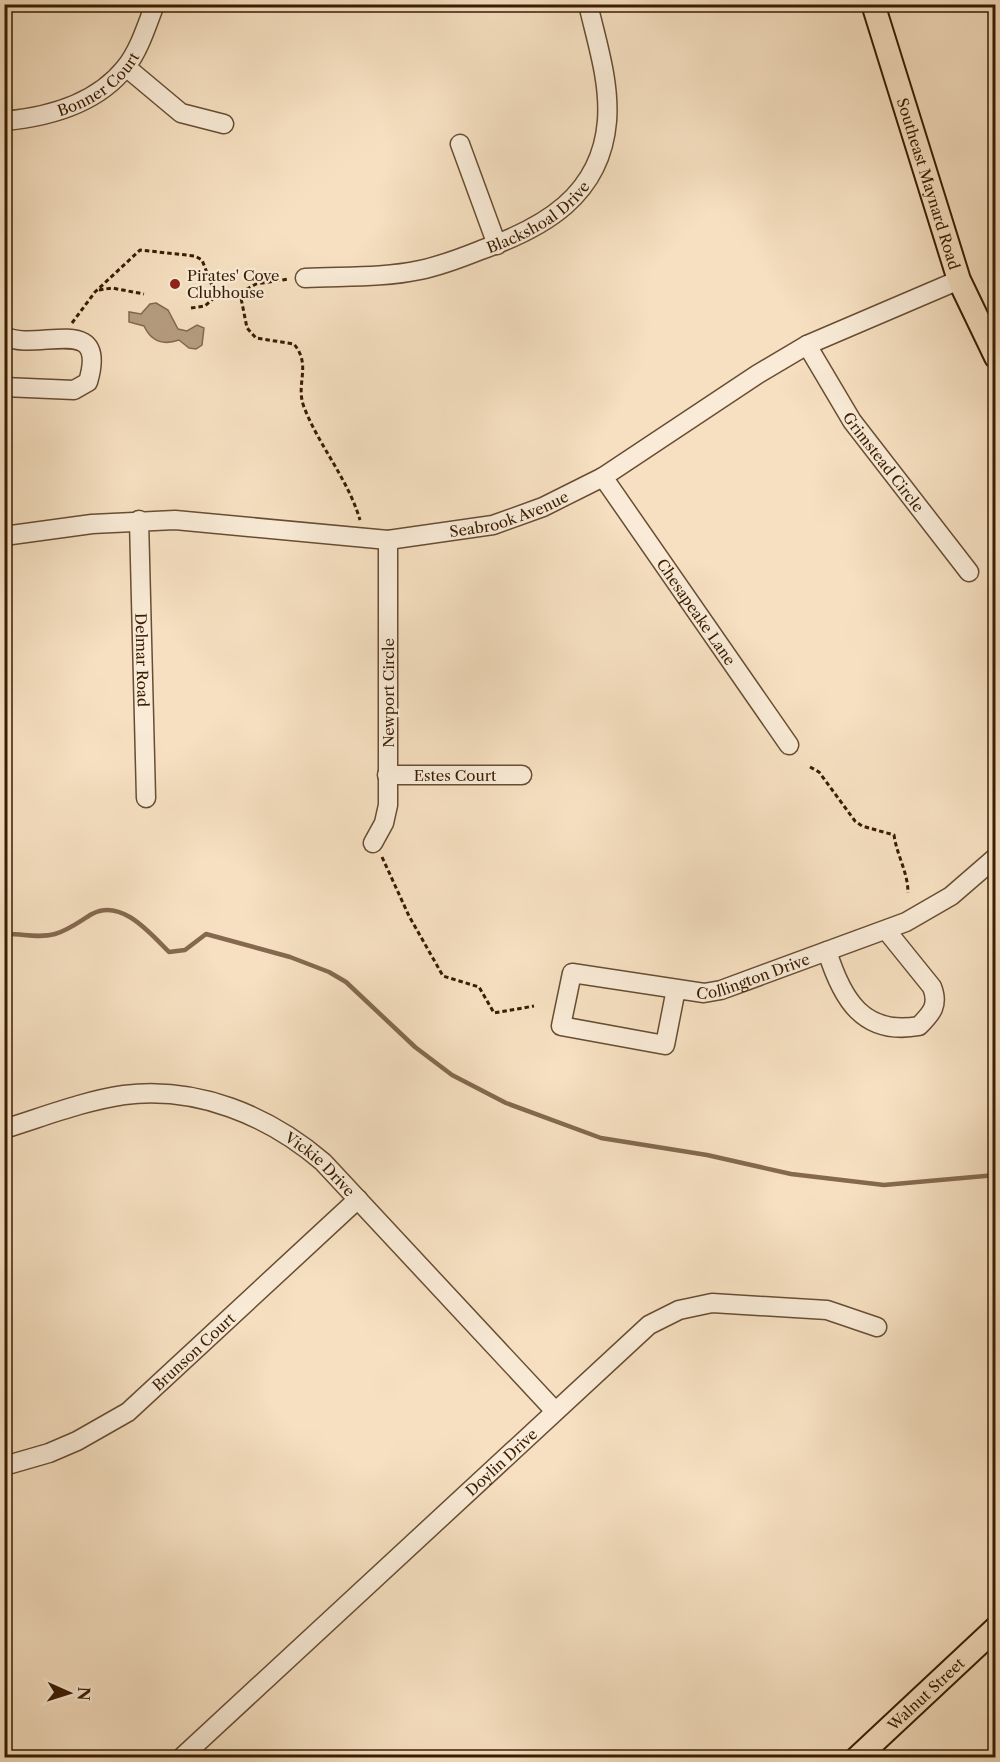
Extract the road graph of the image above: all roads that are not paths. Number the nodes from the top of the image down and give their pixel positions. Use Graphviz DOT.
graph roads {
  1 [pos="155,4"];
  2 [pos="588,4"];
  3 [pos="873,4"];
  4 [pos="126,67"];
  5 [pos="4,121"];
  6 [pos="224,124"];
  7 [pos="460,144"];
  8 [pos="497,244"];
  9 [pos="305,278"];
  10 [pos="959,280"];
  11 [pos="4,336"];
  12 [pos="807,345"];
  13 [pos="996,357"];
  14 [pos="4,387"];
  15 [pos="603,477"];
  16 [pos="139,520"];
  17 [pos="4,536"];
  18 [pos="388,540"];
  19 [pos="969,572"];
  20 [pos="789,745"];
  21 [pos="387,775"];
  22 [pos="522,775"];
  23 [pos="146,798"];
  24 [pos="373,843"];
  25 [pos="996,857"];
  26 [pos="886,930"];
  27 [pos="827,951"];
  28 [pos="676,988"];
  29 [pos="4,1130"];
  30 [pos="358,1199"];
  31 [pos="877,1327"];
  32 [pos="555,1411"];
  33 [pos="4,1466"];
  34 [pos="996,1628"];
  35 [pos="181,1758"];
  36 [pos="857,1758"];
  1 -- 4 [label="street, Bonner Court"];
  2 -- 8 [label="street, Blackshoal Drive"];
  3 -- 10 [label="main road, Southeast Maynard Road"];
  4 -- 5 [label="street, Bonner Court"];
  4 -- 6 [label="street"];
  7 -- 8 [label="street"];
  8 -- 9 [label="street, Blackshoal Drive"];
  10 -- 12 [label="street, Seabrook Avenue"];
  10 -- 13 [label="main road, Southeast Maynard Road"];
  11 -- 14 [label="street"];
  12 -- 15 [label="street, Seabrook Avenue"];
  12 -- 19 [label="street, Grimstead Circle"];
  15 -- 18 [label="street, Seabrook Avenue"];
  15 -- 20 [label="street, Chesapeake Lane"];
  16 -- 17 [label="street, Seabrook Avenue"];
  16 -- 18 [label="street, Seabrook Avenue"];
  16 -- 23 [label="street, Delmar Road"];
  18 -- 21 [label="street, Newport Circle"];
  21 -- 22 [label="street, Estes Court"];
  21 -- 24 [label="street, Newport Circle"];
  25 -- 26 [label="street, Collington Drive"];
  26 -- 27 [label="street, Collington Drive"];
  26 -- 27 [label="street, Collington Drive"];
  27 -- 28 [label="street, Collington Drive"];
  28 -- 28 [label="street, Collington Drive"];
  29 -- 30 [label="street, Vickie Drive"];
  30 -- 32 [label="street, Vickie Drive"];
  30 -- 33 [label="street, Brunson Court"];
  31 -- 32 [label="street, Doylin Drive"];
  32 -- 35 [label="street, Doylin Drive"];
  34 -- 36 [label="main road, Walnut Street"];
}
